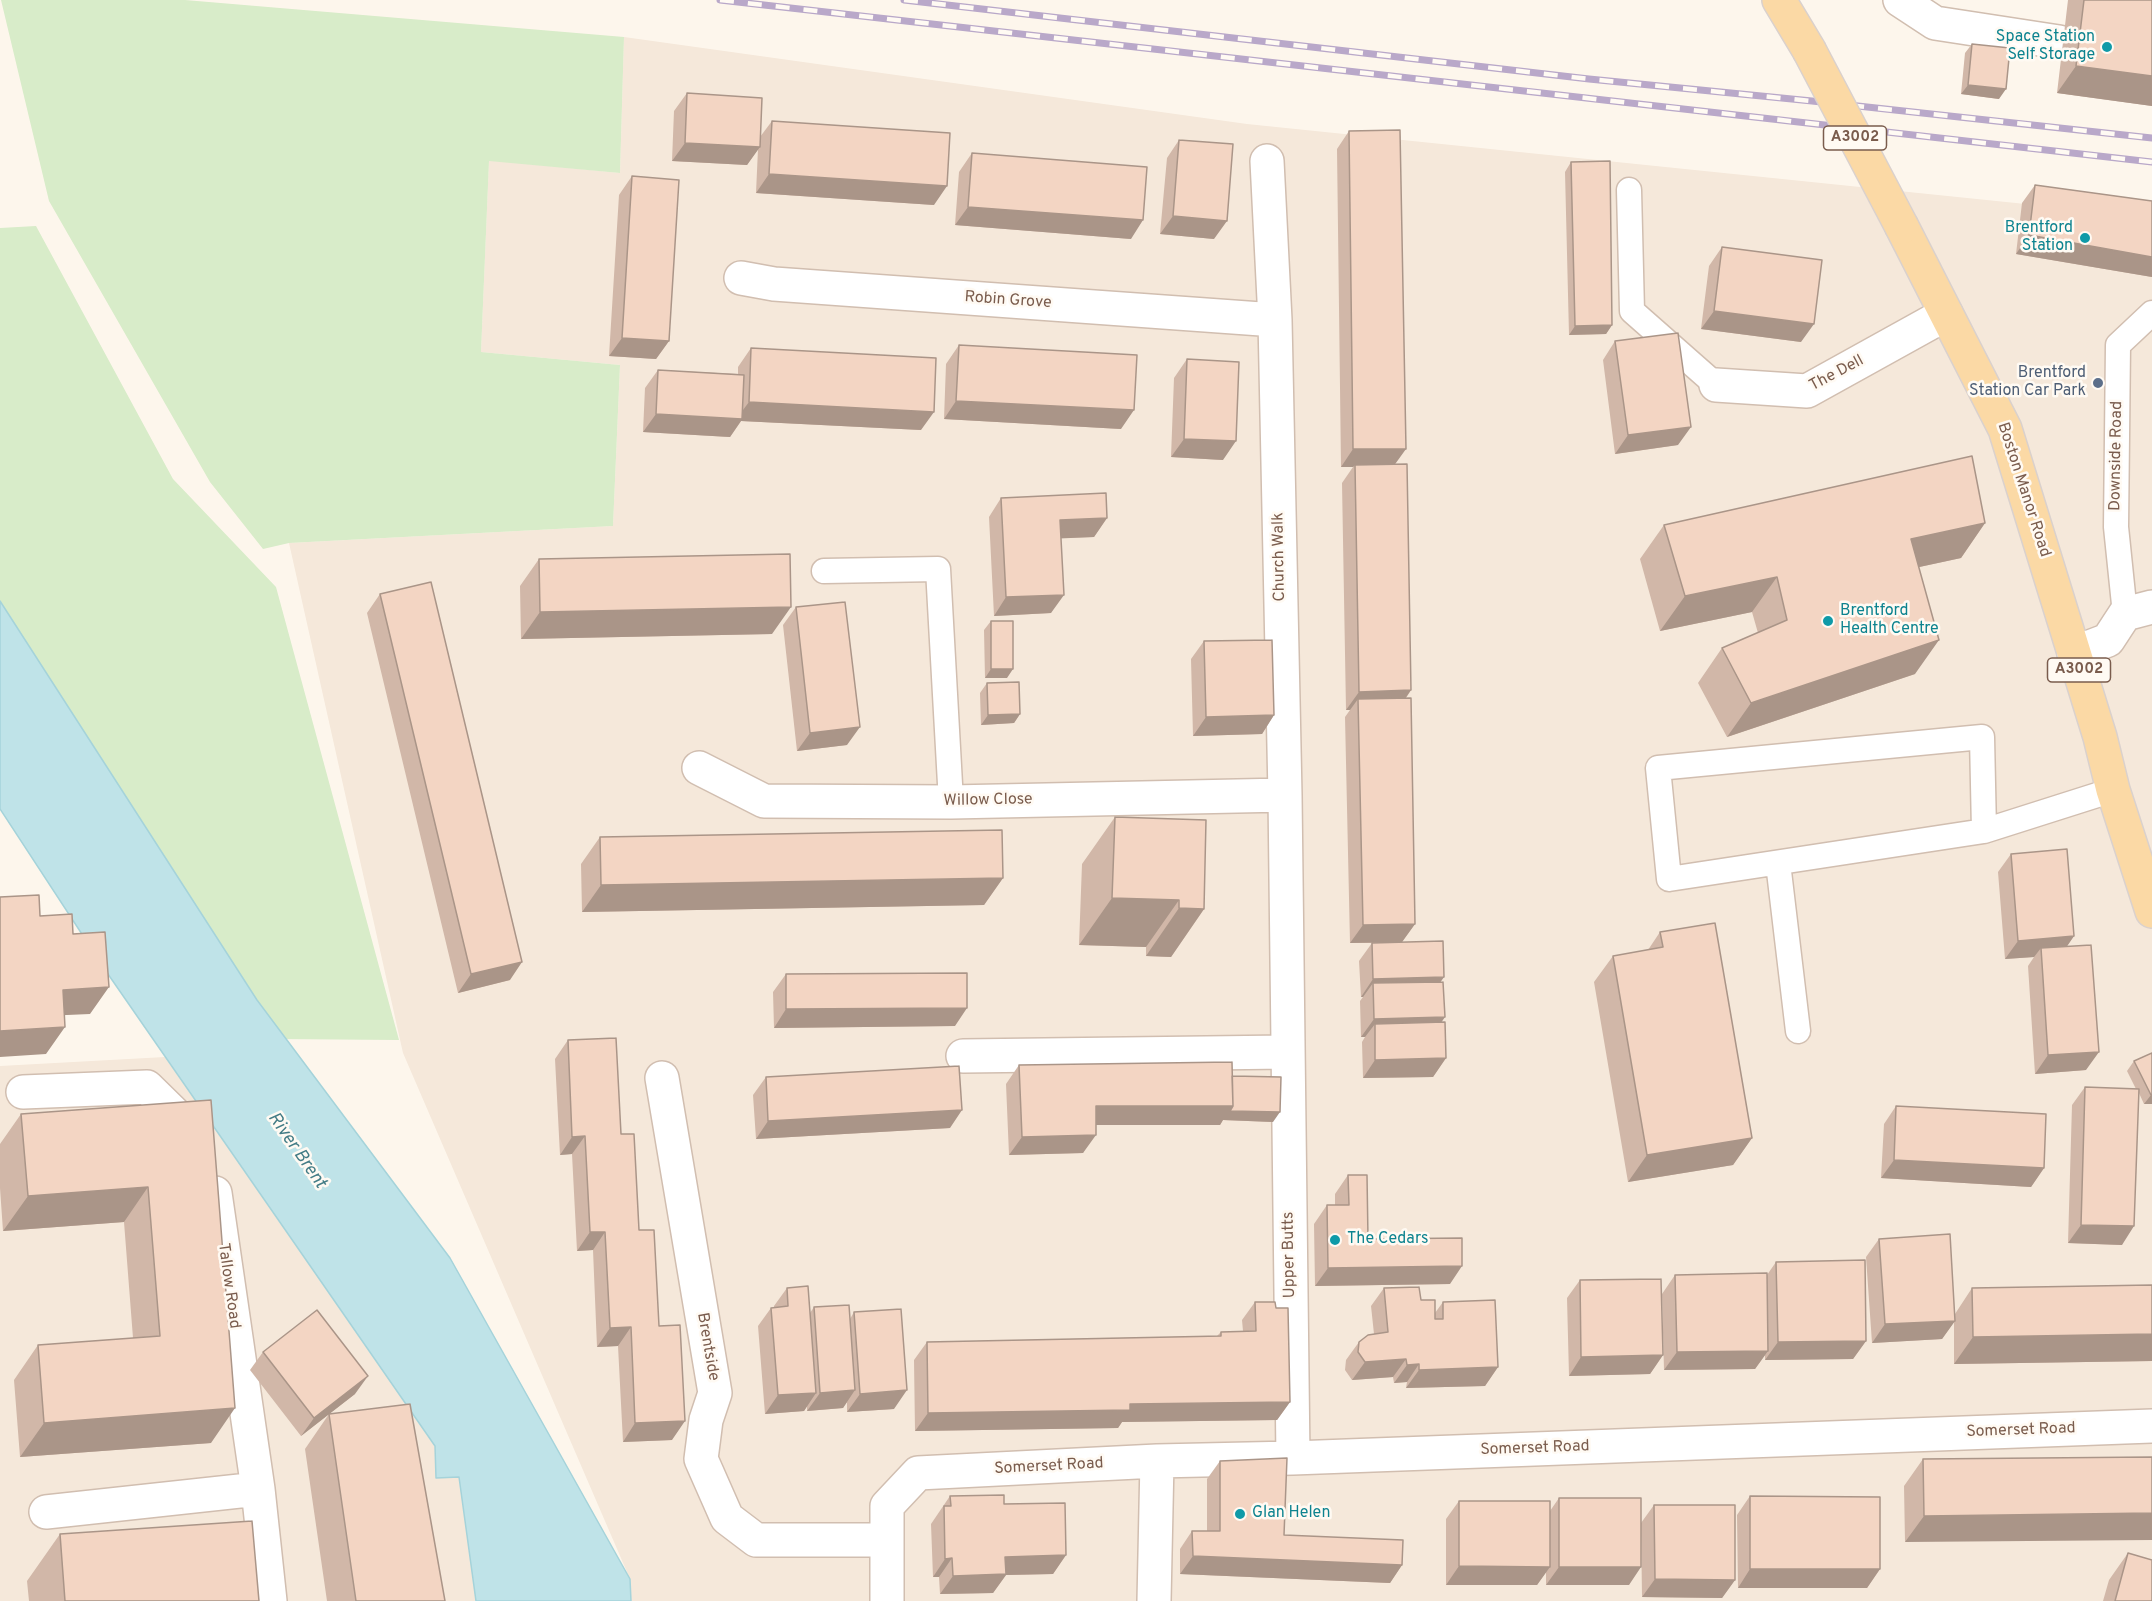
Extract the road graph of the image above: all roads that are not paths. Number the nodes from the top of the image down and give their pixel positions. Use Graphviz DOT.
graph roads {
  1 [pos="1779,0"];
  2 [pos="1899,0"];
  3 [pos="2059,42"];
  4 [pos="1267,161"];
  5 [pos="1629,190"];
  6 [pos="741,278"];
  7 [pos="2152,313"];
  8 [pos="1946,314"];
  9 [pos="1275,320"];
  10 [pos="1716,385"];
  11 [pos="825,571"];
  12 [pos="2139,611"];
  13 [pos="2074,653"];
  14 [pos="699,768"];
  15 [pos="2113,790"];
  16 [pos="1285,795"];
  17 [pos="951,802"];
  18 [pos="1984,831"];
  19 [pos="1778,862"];
  20 [pos="2152,911"];
  21 [pos="1287,954"];
  22 [pos="1798,1030"];
  23 [pos="1287,1052"];
  24 [pos="963,1056"];
  25 [pos="662,1078"];
  26 [pos="23,1092"];
  27 [pos="2152,1426"];
  28 [pos="1293,1458"];
  29 [pos="1157,1461"];
  30 [pos="258,1489"];
  31 [pos="46,1512"];
  32 [pos="885,1540"];
  33 [pos="270,1601"];
  34 [pos="887,1601"];
  35 [pos="1154,1601"];
  1 -- 8 [label="main road, Boston Manor Road / A3002, bridge"];
  2 -- 3 [label="street"];
  4 -- 9 [label="street, Church Walk"];
  5 -- 10 [label="lane"];
  6 -- 9 [label="street, Robin Grove"];
  7 -- 12 [label="lane, Downside Road"];
  8 -- 10 [label="street, The Dell"];
  8 -- 13 [label="main road, Boston Manor Road / A3002"];
  9 -- 16 [label="street, Church Walk"];
  11 -- 17 [label="lane"];
  12 -- 13 [label="street"];
  13 -- 15 [label="main road, Boston Manor Road / A3002"];
  14 -- 17 [label="street, Willow Close"];
  15 -- 18 [label="lane"];
  15 -- 20 [label="main road, Boston Manor Road / A3002"];
  16 -- 17 [label="street, Willow Close"];
  16 -- 21 [label="street, Church Walk"];
  18 -- 19 [label="lane"];
  18 -- 19 [label="lane"];
  19 -- 22 [label="lane"];
  21 -- 23 [label="street, Upper Butts"];
  23 -- 24 [label="street"];
  23 -- 28 [label="street, Upper Butts"];
  25 -- 32 [label="street, Brentside"];
  26 -- 30 [label="street, Tallow Road"];
  27 -- 28 [label="street, Somerset Road"];
  28 -- 29 [label="street, Somerset Road"];
  29 -- 32 [label="street, Somerset Road"];
  29 -- 35 [label="street"];
  30 -- 31 [label="street"];
  30 -- 33 [label="street, Tallow Road"];
  32 -- 34 [label="street"];
}
